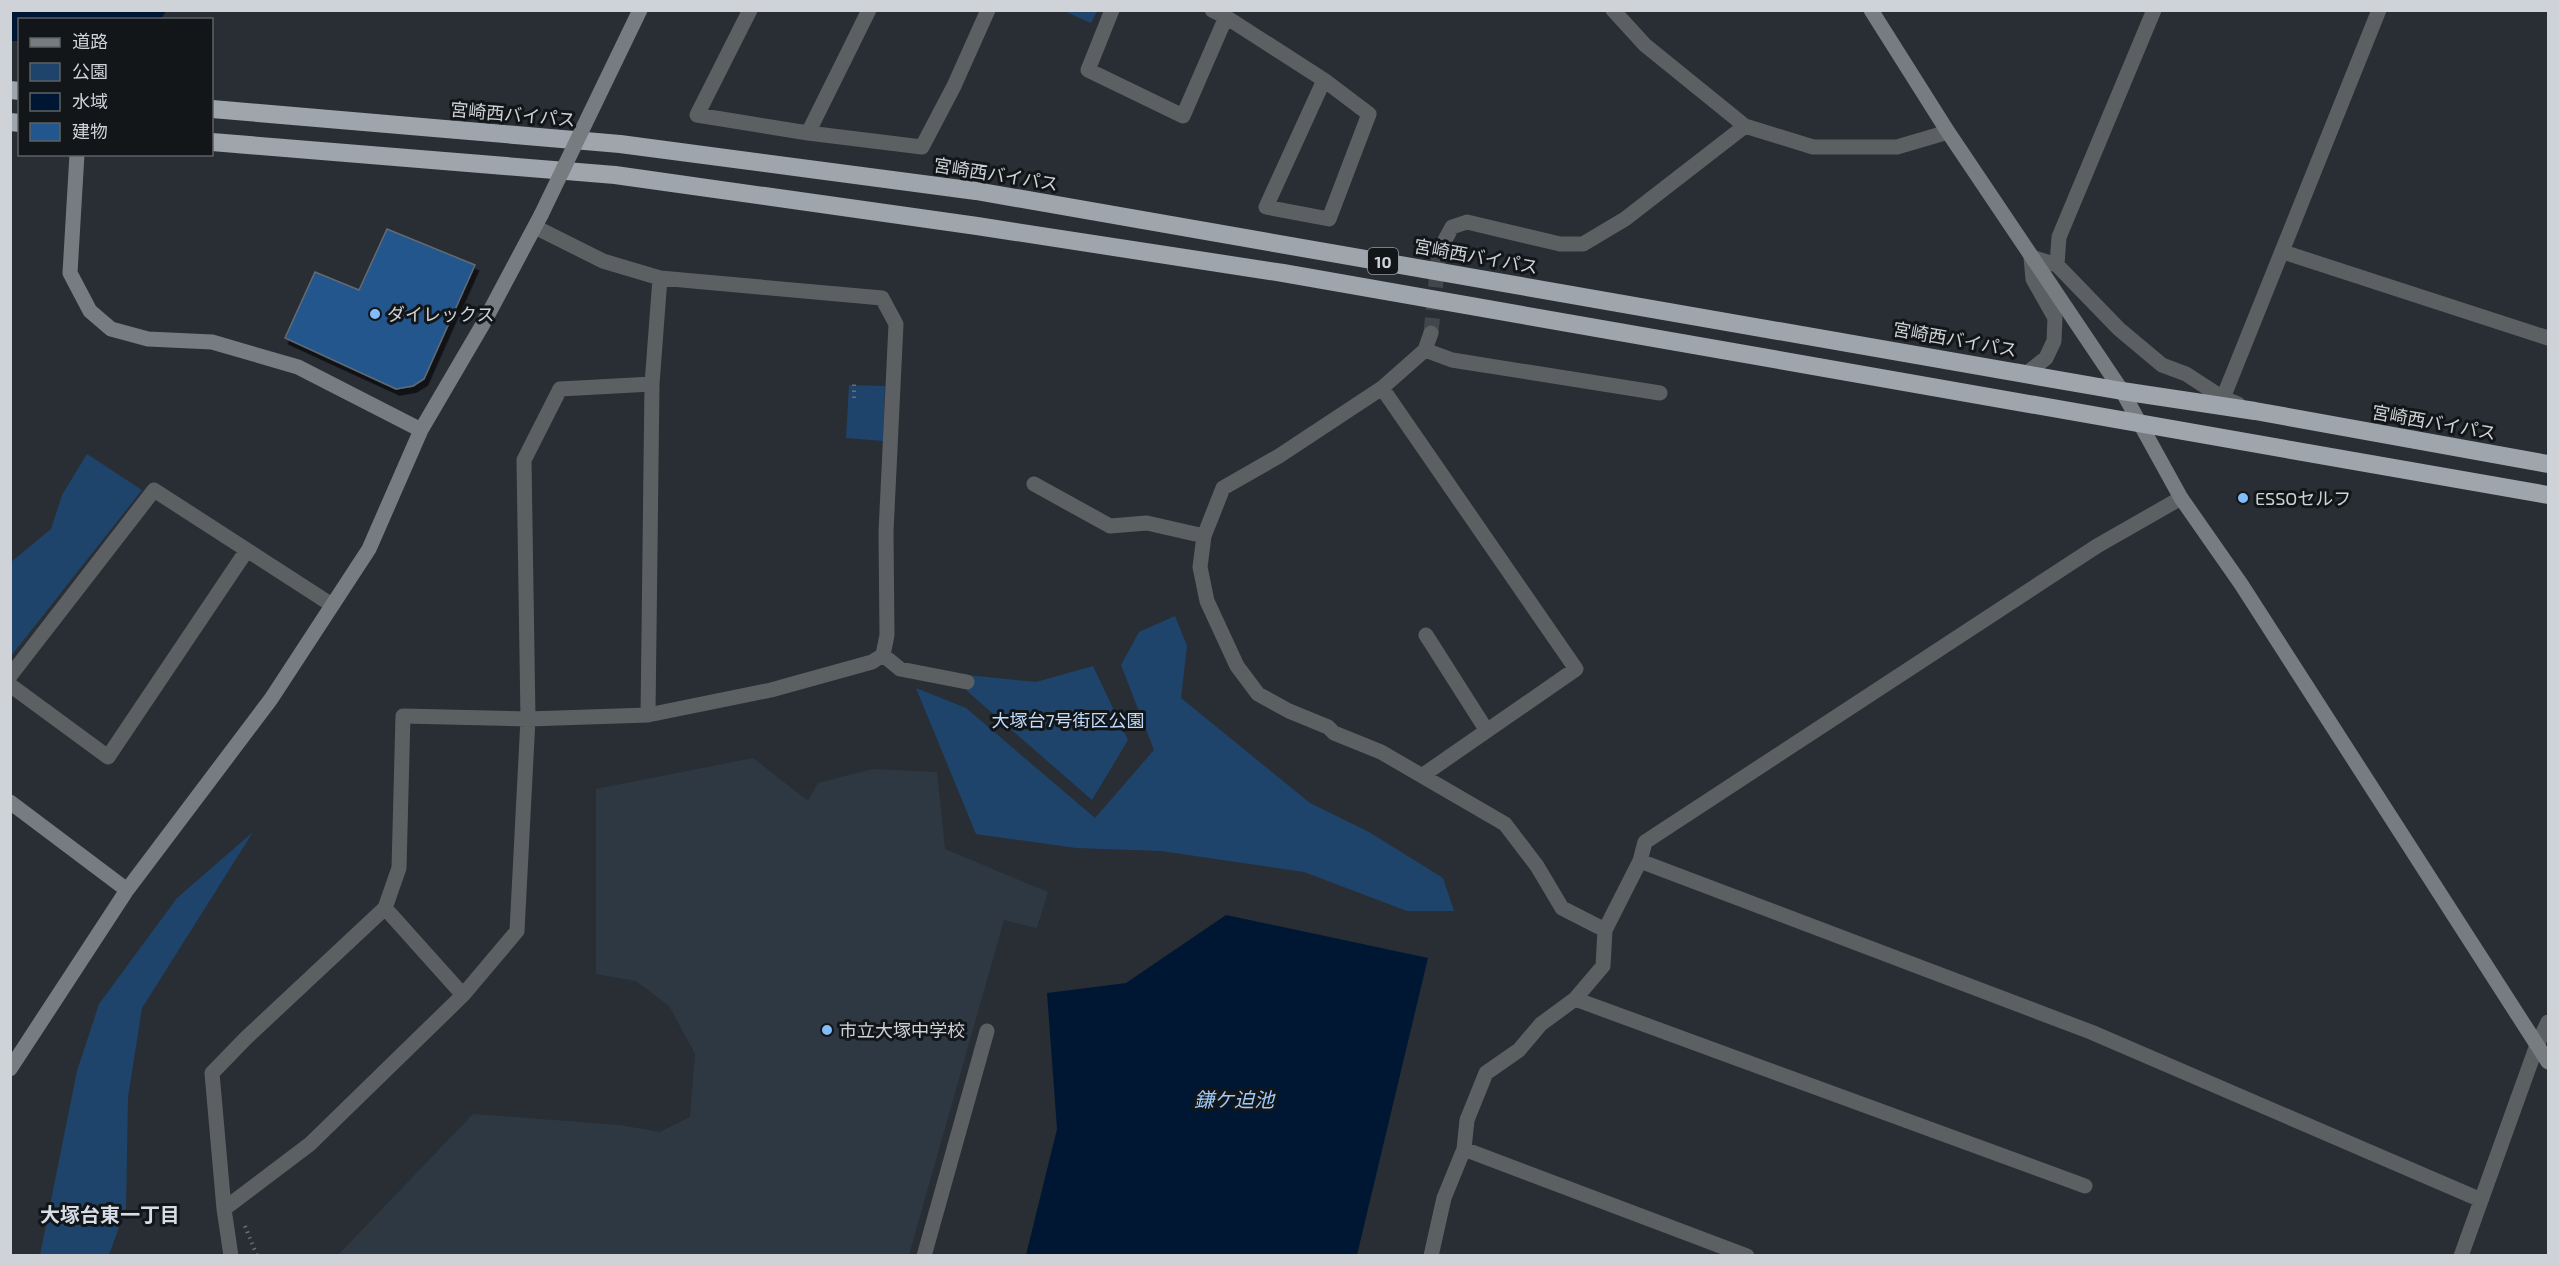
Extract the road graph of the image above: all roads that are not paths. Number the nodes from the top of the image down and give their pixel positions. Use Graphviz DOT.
graph roads {
  1 [pos="640,10"];
  2 [pos="750,10"];
  3 [pos="869,10"];
  4 [pos="988,10"];
  5 [pos="1112,10"];
  6 [pos="1613,10"];
  7 [pos="1871,10"];
  8 [pos="2154,10"];
  9 [pos="2379,10"];
  10 [pos="1219,14"];
  11 [pos="1323,80"];
  12 [pos="213,109"];
  13 [pos="1744,126"];
  14 [pos="1948,132"];
  15 [pos="808,134"];
  16 [pos="213,142"];
  17 [pos="77,156"];
  18 [pos="538,221"];
  19 [pos="1439,250"];
  20 [pos="2283,252"];
  21 [pos="2031,257"];
  22 [pos="2057,265"];
  23 [pos="660,278"];
  24 [pos="1431,333"];
  25 [pos="2548,338"];
  26 [pos="1425,350"];
  27 [pos="2010,370"];
  28 [pos="652,384"];
  29 [pos="1382,388"];
  30 [pos="2122,391"];
  31 [pos="1660,393"];
  32 [pos="2223,398"];
  33 [pos="2255,411"];
  34 [pos="2137,421"];
  35 [pos="421,430"];
  36 [pos="2548,464"];
  37 [pos="1034,484"];
  38 [pos="2548,495"];
  39 [pos="2181,498"];
  40 [pos="1204,536"];
  41 [pos="247,550"];
  42 [pos="332,605"];
  43 [pos="1426,635"];
  44 [pos="883,656"];
  45 [pos="10,676"];
  46 [pos="967,682"];
  47 [pos="10,685"];
  48 [pos="648,714"];
  49 [pos="528,719"];
  50 [pos="1487,731"];
  51 [pos="1423,775"];
  52 [pos="10,802"];
  53 [pos="1640,861"];
  54 [pos="127,890"];
  55 [pos="385,908"];
  56 [pos="1605,930"];
  57 [pos="463,995"];
  58 [pos="1575,999"];
  59 [pos="2548,1022"];
  60 [pos="987,1031"];
  61 [pos="2536,1045"];
  62 [pos="2548,1062"];
  63 [pos="10,1069"];
  64 [pos="1464,1149"];
  65 [pos="2085,1186"];
  66 [pos="2481,1200"];
  67 [pos="224,1209"];
  68 [pos="231,1256"];
  69 [pos="924,1256"];
  70 [pos="1431,1256"];
  71 [pos="1747,1256"];
  72 [pos="2461,1256"];
  1 -- 18 [label="street, bridge"];
  2 -- 15 [label="street"];
  3 -- 15 [label="street"];
  4 -- 15 [label="street"];
  5 -- 10 [label="street"];
  6 -- 13 [label="street"];
  7 -- 14 [label="street"];
  8 -- 22 [label="street"];
  9 -- 20 [label="street"];
  10 -- 11 [label="street"];
  11 -- 11 [label="street"];
  12 -- 27 [label="highway, 宮崎西バイパス / 10"];
  13 -- 14 [label="street"];
  13 -- 19 [label="street"];
  14 -- 21 [label="street"];
  16 -- 34 [label="highway, 10"];
  17 -- 35 [label="street"];
  18 -- 23 [label="street"];
  18 -- 35 [label="street"];
  20 -- 25 [label="street"];
  20 -- 32 [label="street"];
  21 -- 22 [label="street"];
  21 -- 27 [label="street"];
  21 -- 30 [label="street"];
  22 -- 32 [label="street"];
  23 -- 28 [label="street"];
  23 -- 44 [label="street"];
  24 -- 26 [label="street"];
  26 -- 29 [label="street"];
  26 -- 31 [label="street"];
  27 -- 30 [label="highway, 宮崎西バイパス / 10"];
  28 -- 48 [label="street"];
  28 -- 49 [label="street"];
  29 -- 40 [label="street"];
  29 -- 50 [label="street"];
  30 -- 33 [label="highway, 宮崎西バイパス / 10"];
  30 -- 34 [label="street"];
  32 -- 33 [label="street"];
  33 -- 36 [label="highway, 宮崎西バイパス / 10"];
  34 -- 38 [label="highway, 10"];
  34 -- 39 [label="street"];
  35 -- 42 [label="street"];
  37 -- 40 [label="street"];
  39 -- 53 [label="street"];
  39 -- 61 [label="street"];
  40 -- 51 [label="street"];
  41 -- 42 [label="street"];
  41 -- 45 [label="street"];
  41 -- 47 [label="street"];
  42 -- 54 [label="street"];
  43 -- 50 [label="street"];
  44 -- 46 [label="street"];
  44 -- 48 [label="street"];
  48 -- 49 [label="street"];
  49 -- 55 [label="street"];
  49 -- 57 [label="street"];
  50 -- 51 [label="street"];
  51 -- 56 [label="street"];
  52 -- 54 [label="street"];
  53 -- 56 [label="street"];
  53 -- 66 [label="street"];
  54 -- 63 [label="street"];
  55 -- 57 [label="street"];
  55 -- 67 [label="street"];
  56 -- 58 [label="street"];
  57 -- 67 [label="street"];
  58 -- 64 [label="street"];
  58 -- 65 [label="street"];
  59 -- 61 [label="street"];
  60 -- 69 [label="street"];
  61 -- 62 [label="street"];
  61 -- 66 [label="street"];
  64 -- 70 [label="street"];
  64 -- 71 [label="street"];
  66 -- 72 [label="street"];
  67 -- 68 [label="street"];
}
